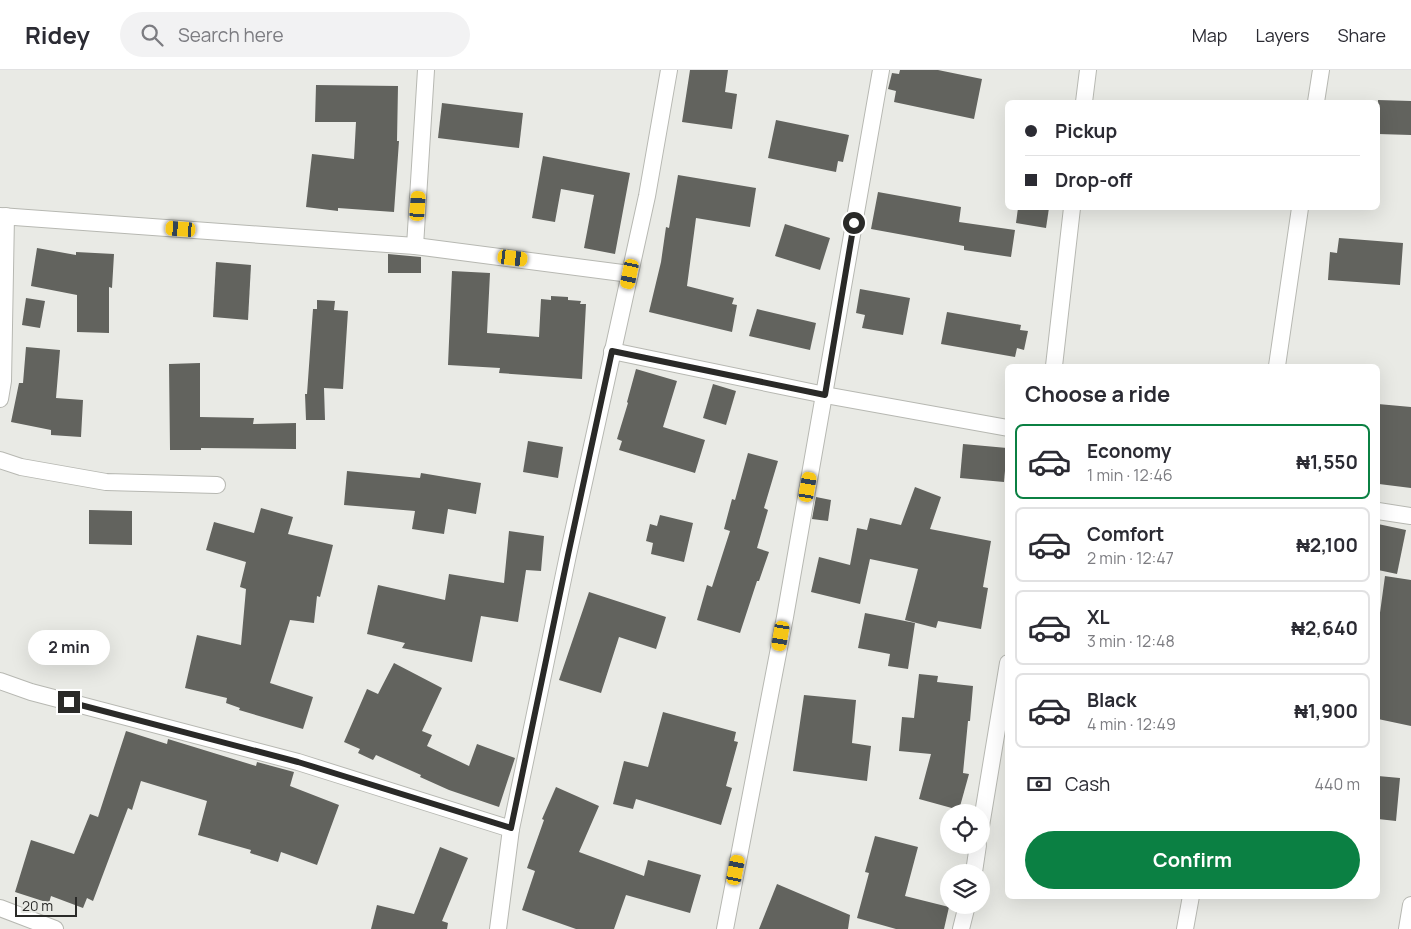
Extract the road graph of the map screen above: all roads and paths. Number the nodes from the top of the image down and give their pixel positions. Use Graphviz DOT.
graph roads {
  1 [pos="426,70"];
  2 [pos="669,70"];
  3 [pos="881,70"];
  4 [pos="1088,70"];
  5 [pos="1321,70"];
  6 [pos="1084,100"];
  7 [pos="1316,100"];
  8 [pos="1072,210"];
  9 [pos="1300,210"];
  10 [pos="3,216"];
  11 [pos="415,246"];
  12 [pos="630,274"];
  13 [pos="612,351"];
  14 [pos="1054,364"];
  15 [pos="1277,364"];
  16 [pos="825,395"];
  17 [pos="0,399"];
  18 [pos="1005,427"];
  19 [pos="0,460"];
  20 [pos="217,485"];
  21 [pos="1380,511"];
  22 [pos="1411,516"];
  23 [pos="0,681"];
  24 [pos="1005,681"];
  25 [pos="985,804"];
  26 [pos="511,828"];
  27 [pos="1191,899"];
  28 [pos="1411,905"];
  29 [pos="0,908"];
  30 [pos="965,914"];
  31 [pos="55,929"];
  32 [pos="498,929"];
  33 [pos="725,929"];
  34 [pos="961,929"];
  35 [pos="1185,929"];
  36 [pos="1407,929"];
  1 -- 11 [label="street"];
  2 -- 12 [label="street"];
  3 -- 16 [label="street"];
  4 -- 6 [label="street"];
  5 -- 7 [label="street"];
  8 -- 14 [label="street"];
  9 -- 15 [label="street"];
  10 -- 11 [label="street"];
  10 -- 17 [label="street"];
  11 -- 12 [label="street"];
  12 -- 13 [label="street"];
  13 -- 16 [label="street"];
  13 -- 26 [label="street"];
  16 -- 18 [label="street"];
  16 -- 33 [label="street"];
  19 -- 20 [label="street"];
  21 -- 22 [label="street"];
  23 -- 26 [label="street"];
  24 -- 25 [label="street"];
  26 -- 32 [label="street"];
  27 -- 35 [label="street"];
  28 -- 36 [label="street"];
  29 -- 31 [label="street"];
  30 -- 34 [label="street"];
}
